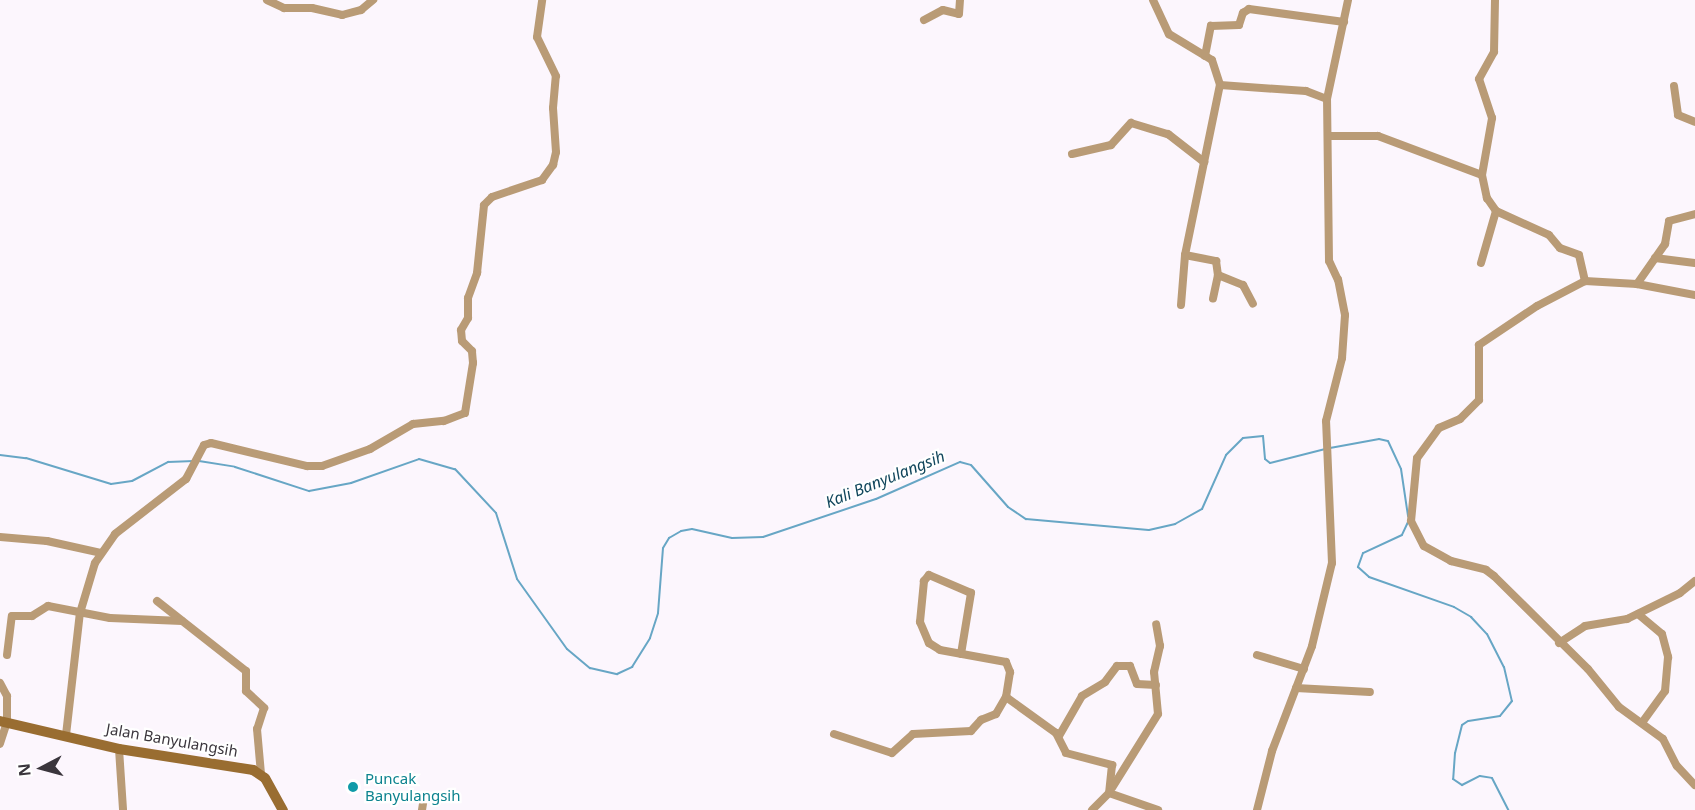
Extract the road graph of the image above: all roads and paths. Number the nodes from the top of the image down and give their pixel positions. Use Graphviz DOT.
graph roads {
  1 [pos="267,0"];
  2 [pos="373,0"];
  3 [pos="542,0"];
  4 [pos="960,0"];
  5 [pos="1153,0"];
  6 [pos="1348,0"];
  7 [pos="1495,0"];
  8 [pos="924,20"];
  9 [pos="1344,22"];
  10 [pos="1205,56"];
  11 [pos="1220,85"];
  12 [pos="1674,86"];
  13 [pos="1327,99"];
  14 [pos="1695,122"];
  15 [pos="1329,136"];
  16 [pos="1072,154"];
  17 [pos="1204,162"];
  18 [pos="1482,175"];
  19 [pos="1496,211"];
  20 [pos="1695,214"];
  21 [pos="1185,255"];
  22 [pos="1655,258"];
  23 [pos="1481,263"];
  24 [pos="1695,263"];
  25 [pos="1218,275"];
  26 [pos="1585,281"];
  27 [pos="1637,284"];
  28 [pos="1695,295"];
  29 [pos="1213,298"];
  30 [pos="1253,303"];
  31 [pos="1181,305"];
  32 [pos="0,537"];
  33 [pos="101,553"];
  34 [pos="1695,581"];
  35 [pos="156,600"];
  36 [pos="80,613"];
  37 [pos="1638,614"];
  38 [pos="182,621"];
  39 [pos="1156,624"];
  40 [pos="1559,643"];
  41 [pos="961,654"];
  42 [pos="7,655"];
  43 [pos="1257,655"];
  44 [pos="1304,669"];
  45 [pos="0,683"];
  46 [pos="1156,685"];
  47 [pos="1296,688"];
  48 [pos="1370,692"];
  49 [pos="1006,697"];
  50 [pos="3,721"];
  51 [pos="1642,723"];
  52 [pos="834,734"];
  53 [pos="66,735"];
  54 [pos="1059,736"];
  55 [pos="0,744"];
  56 [pos="119,749"];
  57 [pos="261,774"];
  58 [pos="1695,785"];
  59 [pos="1110,791"];
  60 [pos="424,797"];
  61 [pos="123,810"];
  62 [pos="283,810"];
  63 [pos="422,810"];
  64 [pos="1092,810"];
  65 [pos="1158,810"];
  66 [pos="1257,810"];
  1 -- 2 [label="street"];
  3 -- 33 [label="street"];
  4 -- 8 [label="street"];
  5 -- 10 [label="street"];
  6 -- 9 [label="street"];
  7 -- 18 [label="street"];
  9 -- 10 [label="street"];
  9 -- 13 [label="street"];
  10 -- 11 [label="street"];
  11 -- 13 [label="street"];
  11 -- 17 [label="street"];
  12 -- 14 [label="street"];
  13 -- 15 [label="street"];
  15 -- 18 [label="street"];
  15 -- 44 [label="street"];
  16 -- 17 [label="street"];
  17 -- 21 [label="street"];
  18 -- 19 [label="street"];
  19 -- 23 [label="street"];
  19 -- 26 [label="street"];
  20 -- 22 [label="street"];
  21 -- 25 [label="street"];
  21 -- 31 [label="street"];
  22 -- 24 [label="street"];
  22 -- 27 [label="street"];
  25 -- 29 [label="street"];
  25 -- 30 [label="street"];
  26 -- 27 [label="street"];
  26 -- 40 [label="street"];
  27 -- 28 [label="street"];
  32 -- 33 [label="street"];
  33 -- 36 [label="street"];
  34 -- 37 [label="street"];
  35 -- 38 [label="street"];
  36 -- 38 [label="street"];
  36 -- 42 [label="street"];
  36 -- 53 [label="street"];
  37 -- 40 [label="street"];
  37 -- 51 [label="street"];
  38 -- 57 [label="street"];
  39 -- 46 [label="street"];
  40 -- 51 [label="street"];
  41 -- 41 [label="street"];
  41 -- 49 [label="street"];
  43 -- 44 [label="street"];
  44 -- 47 [label="street"];
  45 -- 50 [label="street"];
  46 -- 54 [label="street"];
  46 -- 59 [label="street"];
  47 -- 48 [label="street"];
  47 -- 66 [label="street"];
  49 -- 52 [label="street"];
  49 -- 54 [label="street"];
  50 -- 53 [label="street, Jalan Banyulangsih"];
  50 -- 55 [label="street"];
  51 -- 58 [label="street"];
  53 -- 56 [label="street, Jalan Banyulangsih"];
  54 -- 59 [label="street"];
  56 -- 57 [label="street, Jalan Banyulangsih"];
  56 -- 61 [label="street"];
  57 -- 62 [label="street"];
  59 -- 64 [label="street"];
  59 -- 65 [label="street"];
  60 -- 63 [label="street"];
}
